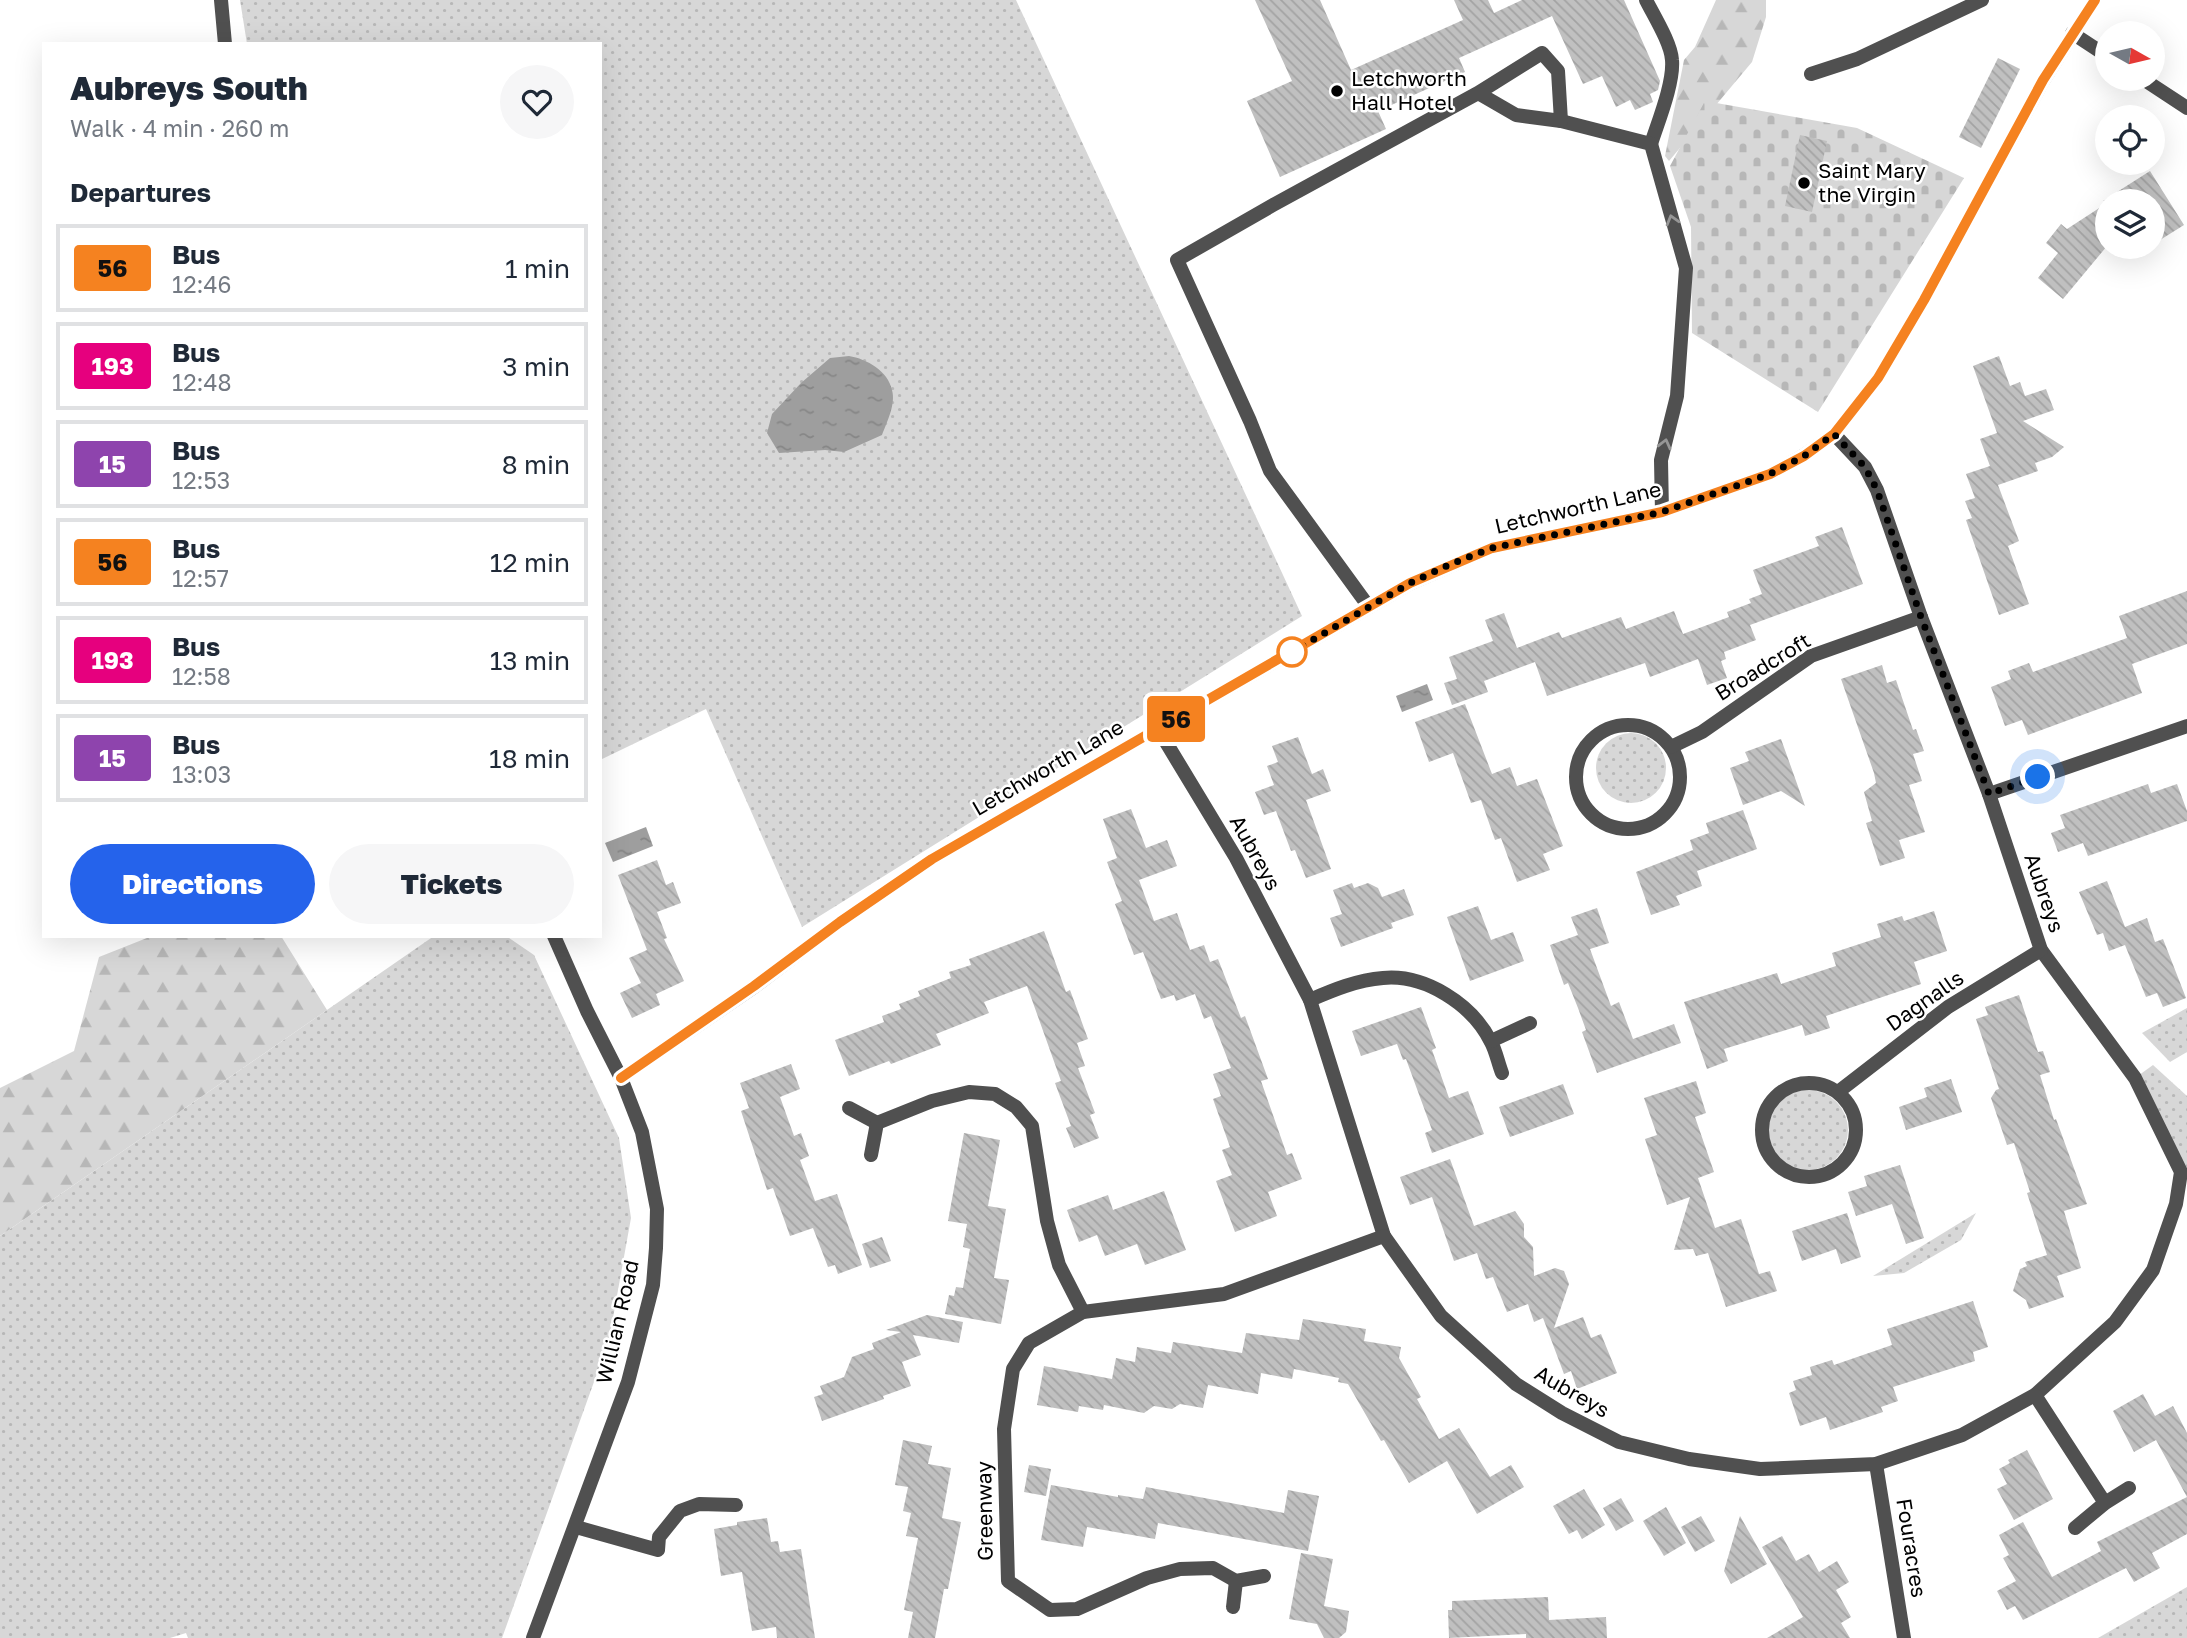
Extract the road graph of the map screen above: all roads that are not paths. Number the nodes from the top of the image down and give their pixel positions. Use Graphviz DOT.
graph roads {
  1 [pos="221,0"];
  2 [pos="1646,0"];
  3 [pos="1983,0"];
  4 [pos="2091,1"];
  5 [pos="2072,33"];
  6 [pos="225,42"];
  7 [pos="2095,47"];
  8 [pos="1811,74"];
  9 [pos="2161,91"];
  10 [pos="1478,93"];
  11 [pos="2187,108"];
  12 [pos="1561,121"];
  13 [pos="1651,144"];
  14 [pos="1834,434"];
  15 [pos="1662,512"];
  16 [pos="1369,607"];
  17 [pos="1921,617"];
  18 [pos="2187,726"];
  19 [pos="1158,729"];
  20 [pos="1671,747"];
  21 [pos="1989,794"];
  22 [pos="555,938"];
  23 [pos="2041,950"];
  24 [pos="1310,1000"];
  25 [pos="1530,1023"];
  26 [pos="1491,1041"];
  27 [pos="1502,1073"];
  28 [pos="621,1078"];
  29 [pos="1838,1092"];
  30 [pos="849,1108"];
  31 [pos="877,1123"];
  32 [pos="871,1155"];
  33 [pos="2184,1172"];
  34 [pos="1384,1236"];
  35 [pos="1083,1312"];
  36 [pos="2035,1395"];
  37 [pos="1876,1464"];
  38 [pos="2129,1488"];
  39 [pos="2105,1503"];
  40 [pos="736,1505"];
  41 [pos="576,1527"];
  42 [pos="2075,1528"];
  43 [pos="1264,1576"];
  44 [pos="1236,1581"];
  45 [pos="1233,1607"];
  46 [pos="533,1638"];
  47 [pos="1904,1638"];
  1 -- 6 [label="street"];
  2 -- 13 [label="street"];
  3 -- 8 [label="street"];
  4 -- 5 [label="street, Letchworth Lane"];
  5 -- 7 [label="street"];
  5 -- 14 [label="street, Letchworth Lane"];
  9 -- 11 [label="street"];
  10 -- 12 [label="street"];
  10 -- 12 [label="street"];
  10 -- 16 [label="street"];
  12 -- 13 [label="street"];
  15 -- 13 [label="street, one-way"];
  14 -- 15 [label="street, Letchworth Lane"];
  14 -- 17 [label="street, Aubreys"];
  15 -- 16 [label="street, Letchworth Lane"];
  16 -- 19 [label="street, Letchworth Lane"];
  17 -- 20 [label="street, Broadcroft"];
  17 -- 21 [label="street, Aubreys"];
  18 -- 21 [label="street"];
  19 -- 24 [label="street, Aubreys"];
  19 -- 28 [label="street, Letchworth Lane"];
  20 -- 20 [label="street"];
  21 -- 23 [label="street, Aubreys"];
  22 -- 28 [label="street, Willian Road"];
  23 -- 29 [label="street, Dagnalls"];
  23 -- 33 [label="street, Aubreys"];
  24 -- 26 [label="street"];
  24 -- 34 [label="street, Aubreys"];
  25 -- 26 [label="street"];
  26 -- 27 [label="street"];
  28 -- 41 [label="street, Willian Road"];
  29 -- 29 [label="street"];
  30 -- 31 [label="street"];
  31 -- 32 [label="street"];
  31 -- 35 [label="street"];
  33 -- 36 [label="street, Aubreys"];
  34 -- 35 [label="street, Greenway"];
  34 -- 37 [label="street, Aubreys"];
  35 -- 44 [label="street, Greenway"];
  36 -- 37 [label="street, Aubreys"];
  36 -- 39 [label="street"];
  37 -- 47 [label="street, Fouracres"];
  38 -- 39 [label="street"];
  39 -- 42 [label="street"];
  40 -- 41 [label="street"];
  41 -- 46 [label="street, Willian Road"];
  43 -- 44 [label="street"];
  44 -- 45 [label="street"];
}
